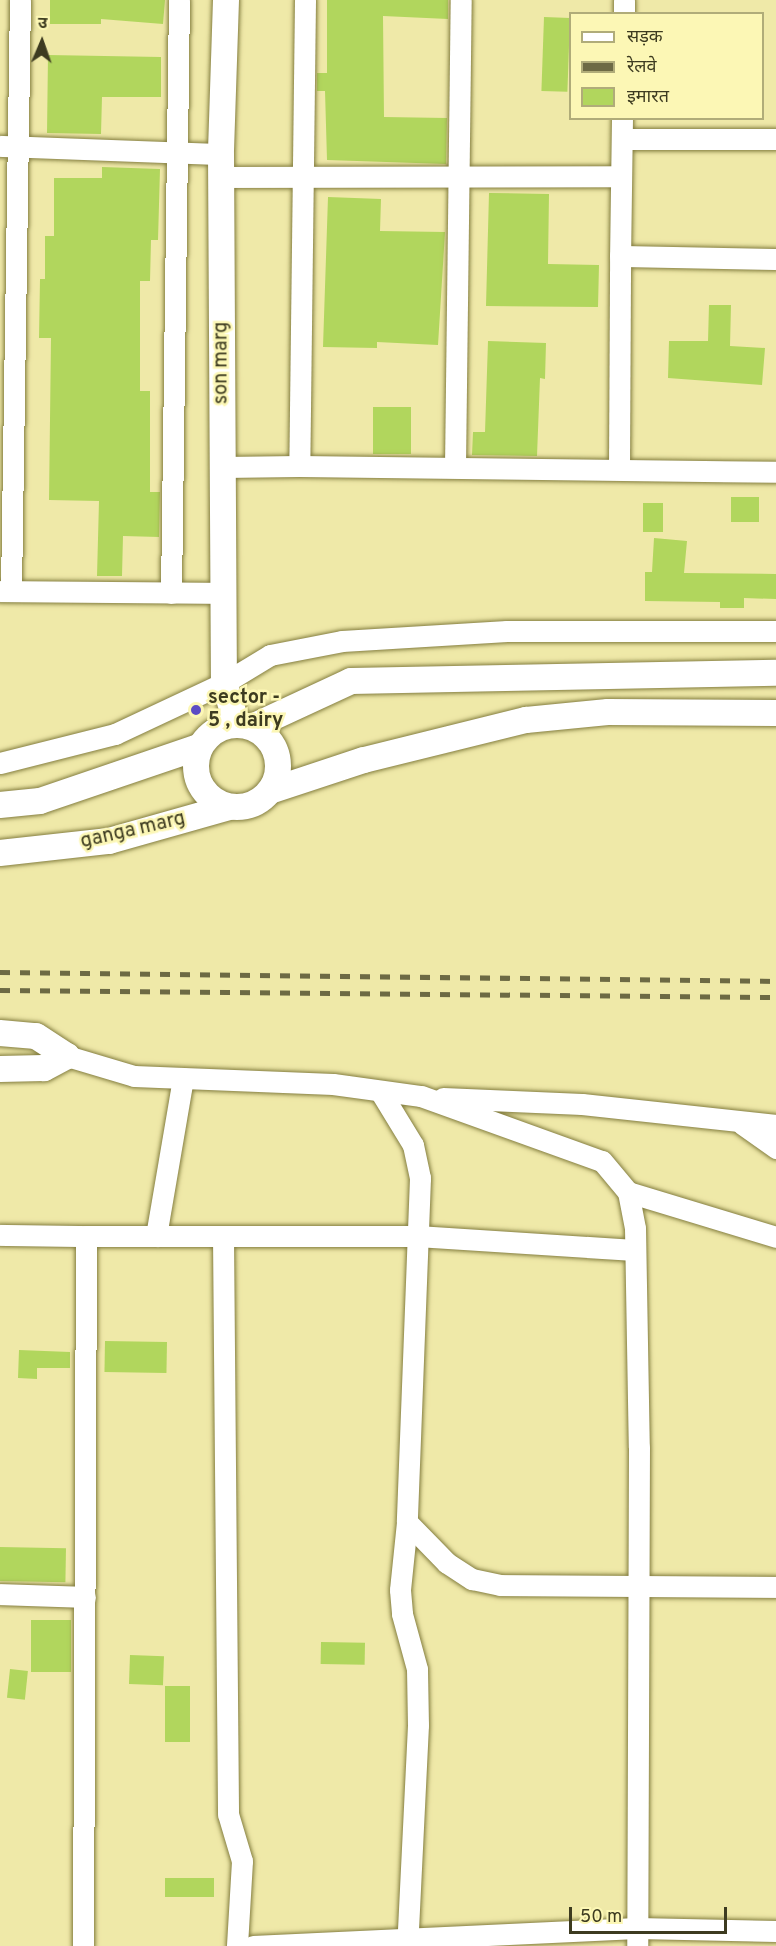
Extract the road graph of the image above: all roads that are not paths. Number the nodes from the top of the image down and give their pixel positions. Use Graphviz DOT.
graph roads {
  1 [pos="20,0"];
  2 [pos="179,0"];
  3 [pos="226,0"];
  4 [pos="305,0"];
  5 [pos="461,0"];
  6 [pos="622,129"];
  7 [pos="776,139"];
  8 [pos="10,146"];
  9 [pos="178,151"];
  10 [pos="221,165"];
  11 [pos="303,176"];
  12 [pos="459,176"];
  13 [pos="621,176"];
  14 [pos="620,256"];
  15 [pos="776,259"];
  16 [pos="299,466"];
  17 [pos="223,467"];
  18 [pos="455,467"];
  19 [pos="618,468"];
  20 [pos="776,472"];
  21 [pos="6,591"];
  22 [pos="171,593"];
  23 [pos="224,593"];
  24 [pos="776,631"];
  25 [pos="776,673"];
  26 [pos="224,683"];
  27 [pos="776,713"];
  28 [pos="244,726"];
  29 [pos="199,747"];
  30 [pos="0,763"];
  31 [pos="270,791"];
  32 [pos="0,805"];
  33 [pos="229,807"];
  34 [pos="0,854"];
  35 [pos="0,1033"];
  36 [pos="67,1056"];
  37 [pos="0,1069"];
  38 [pos="183,1078"];
  39 [pos="380,1091"];
  40 [pos="422,1096"];
  41 [pos="740,1123"];
  42 [pos="776,1125"];
  43 [pos="776,1148"];
  44 [pos="628,1192"];
  45 [pos="0,1235"];
  46 [pos="86,1236"];
  47 [pos="156,1236"];
  48 [pos="223,1236"];
  49 [pos="417,1236"];
  50 [pos="776,1237"];
  51 [pos="635,1250"];
  52 [pos="407,1522"];
  53 [pos="638,1584"];
  54 [pos="776,1587"];
  55 [pos="0,1594"];
  56 [pos="85,1597"];
  57 [pos="776,1931"];
  58 [pos="637,1937"];
  59 [pos="407,1943"];
  60 [pos="83,1946"];
  61 [pos="237,1946"];
  62 [pos="253,1946"];
  1 -- 8 [label="street"];
  2 -- 9 [label="street"];
  3 -- 10 [label="street, son marg"];
  4 -- 11 [label="street"];
  5 -- 12 [label="street"];
  6 -- 7 [label="street"];
  6 -- 13 [label="street"];
  8 -- 9 [label="street"];
  8 -- 21 [label="street"];
  9 -- 10 [label="street"];
  9 -- 22 [label="street"];
  10 -- 11 [label="street"];
  10 -- 17 [label="street, son marg"];
  11 -- 12 [label="street"];
  11 -- 16 [label="street"];
  12 -- 13 [label="street"];
  12 -- 18 [label="street"];
  13 -- 14 [label="street"];
  14 -- 15 [label="street"];
  14 -- 19 [label="street"];
  16 -- 17 [label="street"];
  16 -- 18 [label="street"];
  17 -- 23 [label="street, son marg"];
  18 -- 19 [label="street"];
  19 -- 20 [label="street"];
  21 -- 22 [label="street"];
  22 -- 23 [label="street"];
  23 -- 26 [label="street, son marg"];
  24 -- 26 [label="street"];
  25 -- 28 [label="street"];
  26 -- 28 [label="street, son marg"];
  26 -- 30 [label="street"];
  27 -- 31 [label="street"];
  28 -- 29 [label="street"];
  28 -- 31 [label="street"];
  29 -- 32 [label="street"];
  29 -- 33 [label="street"];
  31 -- 33 [label="street"];
  33 -- 34 [label="street, ganga marg"];
  35 -- 36 [label="street"];
  36 -- 37 [label="street"];
  36 -- 38 [label="street"];
  38 -- 39 [label="street"];
  38 -- 47 [label="street"];
  39 -- 40 [label="street"];
  39 -- 49 [label="street"];
  40 -- 41 [label="street"];
  40 -- 44 [label="street"];
  41 -- 42 [label="street"];
  41 -- 43 [label="street"];
  44 -- 50 [label="street"];
  44 -- 51 [label="street"];
  45 -- 46 [label="street"];
  46 -- 47 [label="street"];
  46 -- 56 [label="street"];
  47 -- 48 [label="street"];
  48 -- 49 [label="street"];
  48 -- 61 [label="street"];
  49 -- 51 [label="street"];
  49 -- 52 [label="street"];
  51 -- 53 [label="street"];
  52 -- 53 [label="street"];
  52 -- 59 [label="street"];
  53 -- 54 [label="street"];
  53 -- 58 [label="street"];
  55 -- 56 [label="street"];
  56 -- 60 [label="street"];
  57 -- 58 [label="street"];
  58 -- 59 [label="street"];
  59 -- 62 [label="street"];
}
